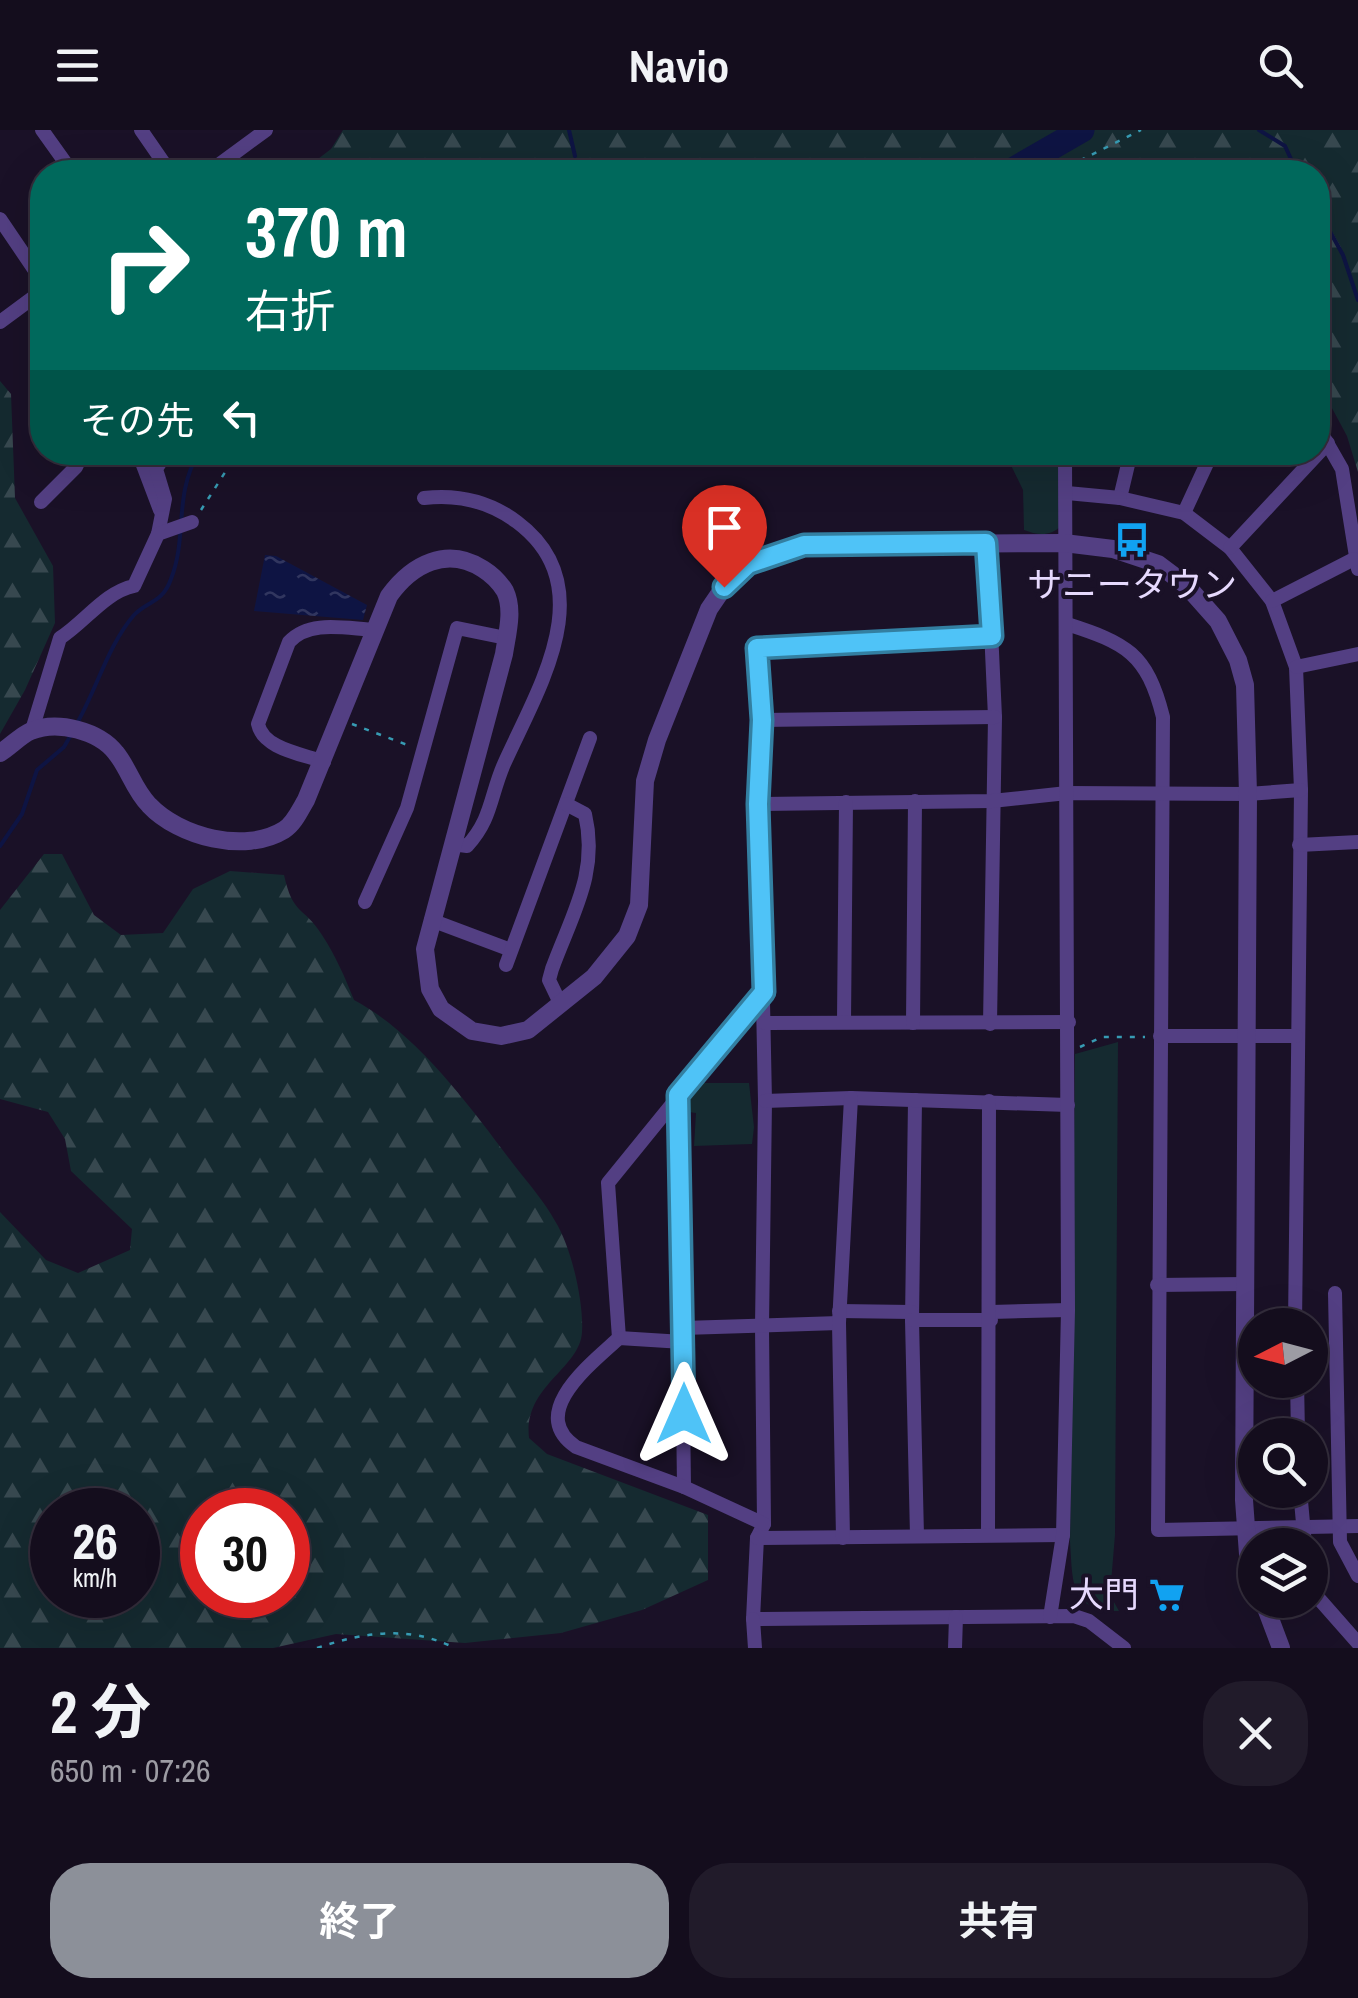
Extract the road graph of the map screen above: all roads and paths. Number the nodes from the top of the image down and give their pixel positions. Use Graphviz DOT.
graph roads {
  1 [pos="42,130"];
  2 [pos="141,130"];
  3 [pos="1141,130"];
  4 [pos="262,131"];
  5 [pos="63,160"];
  6 [pos="162,160"];
  7 [pos="224,160"];
  8 [pos="1081,160"];
  9 [pos="0,219"];
  10 [pos="30,263"];
  11 [pos="30,300"];
  12 [pos="0,322"];
  13 [pos="1330,447"];
  14 [pos="77,465"];
  15 [pos="143,465"];
  16 [pos="159,465"];
  17 [pos="229,465"];
  18 [pos="1066,465"];
  19 [pos="1128,465"];
  20 [pos="1207,465"];
  21 [pos="1307,465"];
  22 [pos="1066,493"];
  23 [pos="424,498"];
  24 [pos="1120,498"];
  25 [pos="41,502"];
  26 [pos="1184,512"];
  27 [pos="162,515"];
  28 [pos="191,523"];
  29 [pos="165,532"];
  30 [pos="986,543"];
  31 [pos="1064,543"];
  32 [pos="1230,548"];
  33 [pos="1356,564"];
  34 [pos="1272,600"];
  35 [pos="1067,624"];
  36 [pos="376,630"];
  37 [pos="992,636"];
  38 [pos="506,638"];
  39 [pos="1357,656"];
  40 [pos="1296,667"];
  41 [pos="995,717"];
  42 [pos="341,720"];
  43 [pos="762,720"];
  44 [pos="32,730"];
  45 [pos="590,738"];
  46 [pos="421,750"];
  47 [pos="0,753"];
  48 [pos="324,762"];
  49 [pos="1300,790"];
  50 [pos="1161,793"];
  51 [pos="1066,794"];
  52 [pos="1248,794"];
  53 [pos="915,801"];
  54 [pos="992,801"];
  55 [pos="846,802"];
  56 [pos="566,804"];
  57 [pos="758,804"];
  58 [pos="1358,842"];
  59 [pos="452,844"];
  60 [pos="1298,845"];
  61 [pos="365,902"];
  62 [pos="431,920"];
  63 [pos="764,992"];
  64 [pos="561,1006"];
  65 [pos="844,1022"];
  66 [pos="1069,1022"];
  67 [pos="764,1023"];
  68 [pos="913,1023"];
  69 [pos="990,1024"];
  70 [pos="1160,1036"];
  71 [pos="1247,1036"];
  72 [pos="1296,1036"];
  73 [pos="1068,1049"];
  74 [pos="678,1095"];
  75 [pos="851,1098"];
  76 [pos="915,1100"];
  77 [pos="989,1100"];
  78 [pos="766,1101"];
  79 [pos="1068,1104"];
  80 [pos="1245,1284"];
  81 [pos="1157,1285"];
  82 [pos="1336,1294"];
  83 [pos="1295,1308"];
  84 [pos="1068,1310"];
  85 [pos="912,1316"];
  86 [pos="991,1316"];
  87 [pos="839,1317"];
  88 [pos="762,1327"];
  89 [pos="683,1335"];
  90 [pos="619,1338"];
  91 [pos="684,1487"];
  92 [pos="1301,1508"];
  93 [pos="1301,1525"];
  94 [pos="1340,1526"];
  95 [pos="1358,1526"];
  96 [pos="1246,1528"];
  97 [pos="1268,1528"];
  98 [pos="1301,1528"];
  99 [pos="1238,1530"];
  100 [pos="761,1531"];
  101 [pos="988,1534"];
  102 [pos="1062,1534"];
  103 [pos="916,1536"];
  104 [pos="843,1538"];
  105 [pos="1358,1576"];
  106 [pos="1328,1609"];
  107 [pos="1050,1616"];
  108 [pos="956,1618"];
  109 [pos="1270,1618"];
  110 [pos="753,1619"];
  111 [pos="1358,1642"];
  112 [pos="317,1648"];
  113 [pos="455,1648"];
  114 [pos="755,1648"];
  115 [pos="955,1648"];
  116 [pos="1124,1648"];
  117 [pos="1281,1648"];
  1 -- 5 [label="street"];
  2 -- 6 [label="street"];
  3 -- 8 [label="path"];
  4 -- 7 [label="street"];
  9 -- 10 [label="street"];
  11 -- 12 [label="street"];
  13 -- 33 [label="street"];
  14 -- 25 [label="street"];
  15 -- 27 [label="street"];
  16 -- 27 [label="street"];
  17 -- 28 [label="path"];
  18 -- 22 [label="street"];
  19 -- 24 [label="street"];
  20 -- 26 [label="street"];
  21 -- 32 [label="street"];
  22 -- 24 [label="street"];
  22 -- 31 [label="street"];
  23 -- 59 [label="street"];
  24 -- 26 [label="street"];
  26 -- 32 [label="street"];
  27 -- 29 [label="street"];
  28 -- 29 [label="street"];
  29 -- 44 [label="street"];
  30 -- 31 [label="street"];
  30 -- 37 [label="street"];
  30 -- 64 [label="street"];
  31 -- 35 [label="street"];
  31 -- 52 [label="street"];
  32 -- 34 [label="street"];
  33 -- 34 [label="street"];
  34 -- 40 [label="street"];
  35 -- 50 [label="street"];
  35 -- 51 [label="street"];
  36 -- 38 [label="street"];
  36 -- 42 [label="street"];
  36 -- 48 [label="street"];
  37 -- 41 [label="street"];
  37 -- 43 [label="street"];
  38 -- 46 [label="street"];
  38 -- 59 [label="street"];
  39 -- 40 [label="street"];
  40 -- 49 [label="street"];
  41 -- 43 [label="street"];
  41 -- 54 [label="street"];
  42 -- 46 [label="path"];
  42 -- 48 [label="street"];
  43 -- 57 [label="street"];
  44 -- 47 [label="street"];
  44 -- 48 [label="street"];
  45 -- 56 [label="street"];
  46 -- 61 [label="street"];
  49 -- 52 [label="street"];
  49 -- 60 [label="street"];
  50 -- 51 [label="street"];
  50 -- 52 [label="street"];
  50 -- 70 [label="street"];
  51 -- 54 [label="street"];
  51 -- 66 [label="street"];
  52 -- 71 [label="street"];
  53 -- 54 [label="street"];
  53 -- 55 [label="street"];
  53 -- 68 [label="street"];
  54 -- 69 [label="street"];
  55 -- 57 [label="street"];
  55 -- 65 [label="street"];
  56 -- 62 [label="street"];
  56 -- 64 [label="street"];
  57 -- 63 [label="street"];
  58 -- 60 [label="street"];
  59 -- 62 [label="street"];
  60 -- 72 [label="street"];
  62 -- 64 [label="street"];
  63 -- 67 [label="street"];
  63 -- 74 [label="street"];
  65 -- 67 [label="street"];
  65 -- 68 [label="street"];
  66 -- 69 [label="street"];
  66 -- 73 [label="street"];
  67 -- 78 [label="street"];
  68 -- 69 [label="street"];
  70 -- 71 [label="street"];
  70 -- 73 [label="path"];
  70 -- 81 [label="street"];
  71 -- 72 [label="street"];
  71 -- 80 [label="street"];
  72 -- 83 [label="street"];
  73 -- 79 [label="street"];
  74 -- 89 [label="street"];
  74 -- 90 [label="street"];
  75 -- 76 [label="street"];
  75 -- 78 [label="street"];
  75 -- 87 [label="street"];
  76 -- 77 [label="street"];
  76 -- 85 [label="street"];
  77 -- 79 [label="street"];
  77 -- 86 [label="street"];
  78 -- 88 [label="street"];
  79 -- 84 [label="street"];
  80 -- 81 [label="street"];
  80 -- 96 [label="street"];
  81 -- 99 [label="street"];
  82 -- 94 [label="street"];
  84 -- 86 [label="street"];
  84 -- 102 [label="street"];
  85 -- 86 [label="street"];
  85 -- 87 [label="street"];
  85 -- 103 [label="street"];
  86 -- 101 [label="street"];
  87 -- 88 [label="street"];
  87 -- 104 [label="street"];
  88 -- 89 [label="street"];
  88 -- 100 [label="street"];
  89 -- 90 [label="street"];
  89 -- 91 [label="street"];
  90 -- 91 [label="street"];
  91 -- 100 [label="street"];
  92 -- 93 [label="street"];
  93 -- 94 [label="street"];
  93 -- 97 [label="street"];
  93 -- 98 [label="street"];
  94 -- 95 [label="street"];
  94 -- 105 [label="street"];
  100 -- 104 [label="street"];
  100 -- 110 [label="street"];
  101 -- 102 [label="street"];
  101 -- 103 [label="street"];
  102 -- 107 [label="street"];
  103 -- 104 [label="street"];
  106 -- 111 [label="street"];
  107 -- 108 [label="street"];
  107 -- 116 [label="street"];
  108 -- 110 [label="street"];
  108 -- 115 [label="street"];
  109 -- 117 [label="street"];
  110 -- 114 [label="street"];
  112 -- 113 [label="path"];
}
